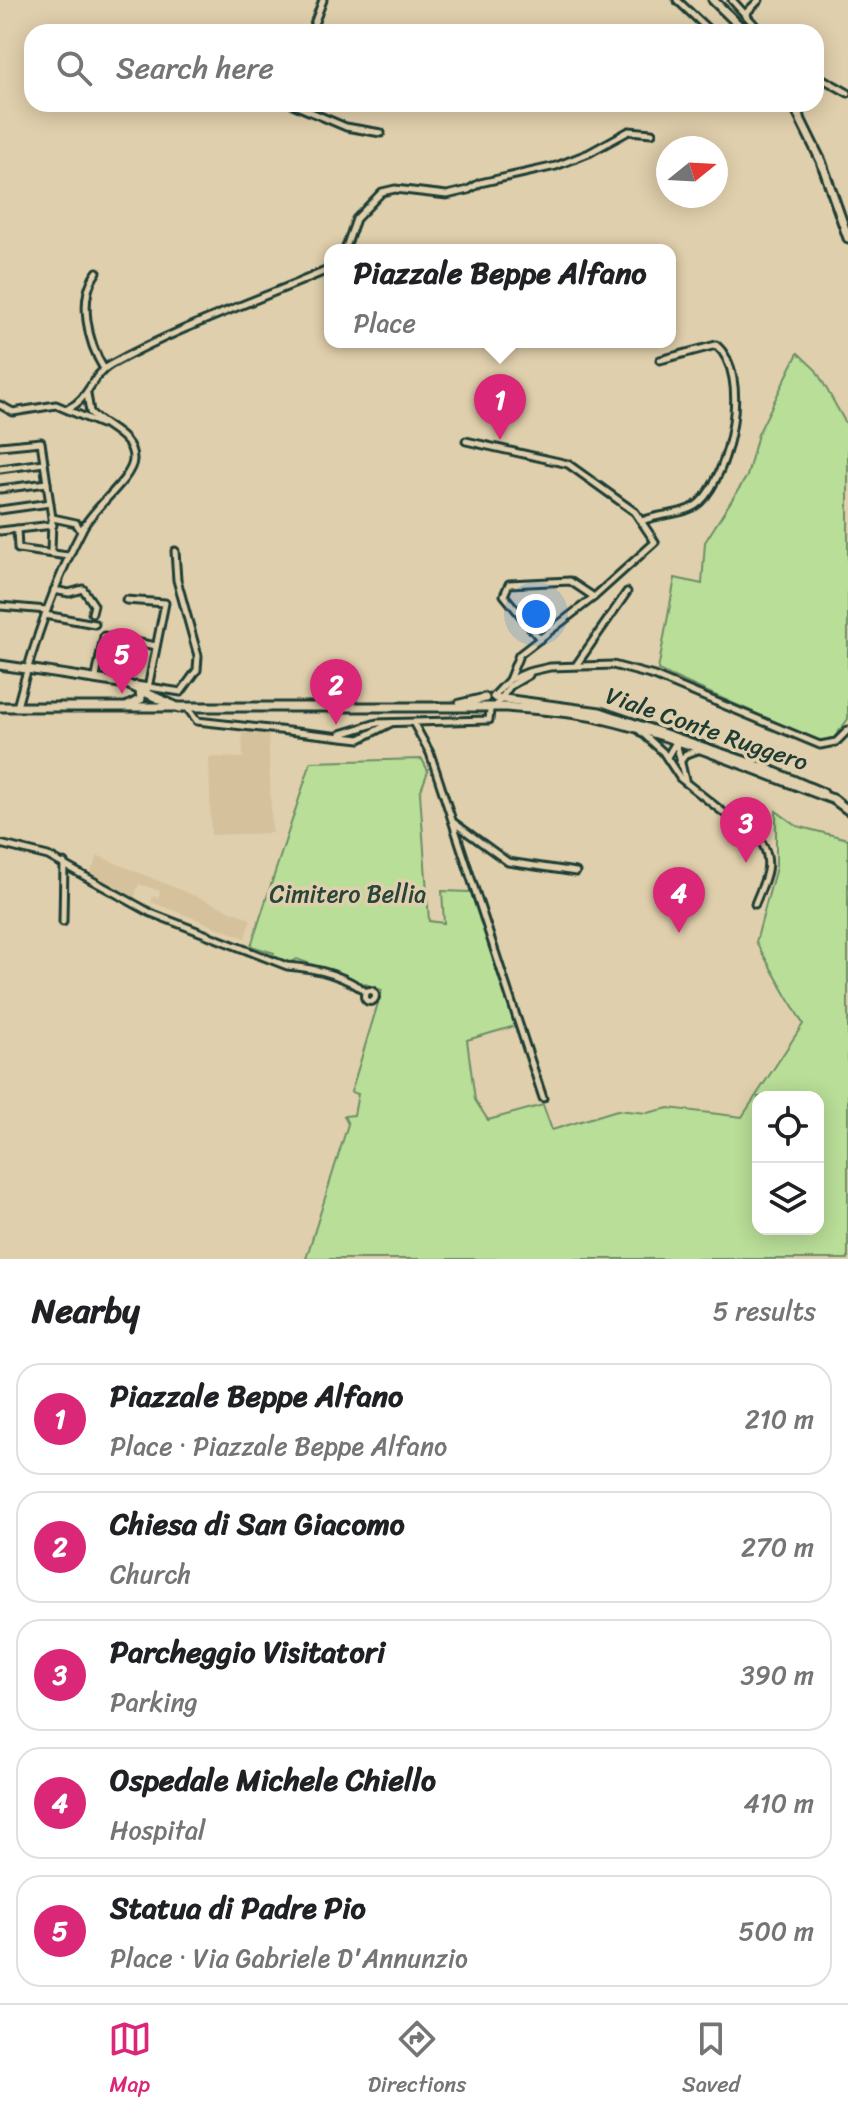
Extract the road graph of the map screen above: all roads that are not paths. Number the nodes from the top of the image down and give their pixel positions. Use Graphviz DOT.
graph roads {
  1 [pos="323,0"];
  2 [pos="677,0"];
  3 [pos="713,0"];
  4 [pos="732,0"];
  5 [pos="759,0"];
  6 [pos="746,13"];
  7 [pos="314,24"];
  8 [pos="702,24"];
  9 [pos="738,24"];
  10 [pos="755,24"];
  11 [pos="824,80"];
  12 [pos="848,93"];
  13 [pos="311,112"];
  14 [pos="797,112"];
  15 [pos="381,133"];
  16 [pos="652,133"];
  17 [pos="848,238"];
  18 [pos="347,244"];
  19 [pos="324,271"];
  20 [pos="97,272"];
  21 [pos="660,360"];
  22 [pos="104,369"];
  23 [pos="87,394"];
  24 [pos="0,405"];
  25 [pos="69,408"];
  26 [pos="106,426"];
  27 [pos="466,441"];
  28 [pos="0,446"];
  29 [pos="44,463"];
  30 [pos="0,469"];
  31 [pos="47,483"];
  32 [pos="0,489"];
  33 [pos="50,503"];
  34 [pos="0,510"];
  35 [pos="52,518"];
  36 [pos="642,521"];
  37 [pos="53,525"];
  38 [pos="17,529"];
  39 [pos="0,531"];
  40 [pos="81,532"];
  41 [pos="175,551"];
  42 [pos="51,553"];
  43 [pos="68,556"];
  44 [pos="54,590"];
  45 [pos="627,592"];
  46 [pos="594,597"];
  47 [pos="126,600"];
  48 [pos="0,606"];
  49 [pos="46,613"];
  50 [pos="92,613"];
  51 [pos="95,624"];
  52 [pos="540,639"];
  53 [pos="156,646"];
  54 [pos="0,665"];
  55 [pos="577,665"];
  56 [pos="27,668"];
  57 [pos="541,669"];
  58 [pos="96,677"];
  59 [pos="509,680"];
  60 [pos="145,690"];
  61 [pos="492,703"];
  62 [pos="8,707"];
  63 [pos="126,707"];
  64 [pos="186,709"];
  65 [pos="626,719"];
  66 [pos="391,723"];
  67 [pos="414,724"];
  68 [pos="638,729"];
  69 [pos="848,730"];
  70 [pos="340,735"];
  71 [pos="676,742"];
  72 [pos="698,750"];
  73 [pos="667,759"];
  74 [pos="680,763"];
  75 [pos="759,766"];
  76 [pos="690,786"];
  77 [pos="835,800"];
  78 [pos="848,810"];
  79 [pos="452,821"];
  80 [pos="0,844"];
  81 [pos="64,863"];
  82 [pos="576,872"];
  83 [pos="755,904"];
  84 [pos="63,922"];
  85 [pos="366,992"];
  86 [pos="543,1098"];
  1 -- 7 [label="street"];
  2 -- 8 [label="street"];
  3 -- 9 [label="main road"];
  4 -- 6 [label="street"];
  5 -- 6 [label="street"];
  6 -- 10 [label="street"];
  11 -- 12 [label="street"];
  13 -- 15 [label="street"];
  14 -- 17 [label="main road"];
  16 -- 18 [label="street"];
  19 -- 22 [label="street"];
  20 -- 22 [label="street"];
  21 -- 36 [label="street"];
  22 -- 23 [label="street"];
  23 -- 25 [label="street"];
  23 -- 26 [label="street"];
  24 -- 25 [label="street"];
  25 -- 26 [label="street"];
  26 -- 40 [label="street"];
  27 -- 36 [label="street"];
  28 -- 29 [label="street"];
  29 -- 30 [label="street"];
  29 -- 31 [label="street"];
  31 -- 32 [label="street"];
  31 -- 33 [label="street"];
  33 -- 34 [label="street"];
  33 -- 35 [label="street"];
  35 -- 37 [label="street"];
  35 -- 40 [label="street"];
  36 -- 46 [label="street"];
  37 -- 38 [label="street"];
  37 -- 42 [label="street"];
  38 -- 39 [label="street"];
  38 -- 42 [label="street"];
  40 -- 43 [label="street"];
  41 -- 60 [label="street"];
  42 -- 43 [label="street"];
  43 -- 44 [label="street"];
  44 -- 49 [label="street"];
  44 -- 50 [label="street"];
  45 -- 55 [label="street"];
  46 -- 52 [label="street"];
  46 -- 52 [label="street"];
  47 -- 53 [label="street"];
  48 -- 49 [label="street"];
  49 -- 51 [label="street"];
  49 -- 56 [label="street"];
  52 -- 59 [label="street"];
  53 -- 58 [label="street"];
  53 -- 60 [label="street"];
  54 -- 56 [label="main road"];
  55 -- 57 [label="street"];
  55 -- 69 [label="street"];
  56 -- 58 [label="main road"];
  56 -- 62 [label="street"];
  57 -- 59 [label="street"];
  57 -- 61 [label="street"];
  58 -- 60 [label="main road"];
  59 -- 61 [label="street"];
  60 -- 63 [label="main road"];
  60 -- 64 [label="main road"];
  61 -- 64 [label="main road"];
  61 -- 65 [label="main road, Viale Conte Ruggero"];
  61 -- 67 [label="street"];
  61 -- 68 [label="main road, Viale Conte Ruggero"];
  62 -- 63 [label="main road"];
  63 -- 64 [label="main road"];
  64 -- 70 [label="street"];
  65 -- 71 [label="street"];
  65 -- 75 [label="main road, Viale Conte Ruggero"];
  66 -- 67 [label="street"];
  66 -- 70 [label="street"];
  66 -- 70 [label="street"];
  67 -- 79 [label="street"];
  68 -- 71 [label="main road, Viale Conte Ruggero"];
  68 -- 73 [label="street"];
  71 -- 72 [label="main road, Viale Conte Ruggero"];
  71 -- 73 [label="street"];
  71 -- 74 [label="street"];
  71 -- 75 [label="street"];
  72 -- 74 [label="street"];
  72 -- 77 [label="main road, Viale Conte Ruggero"];
  73 -- 76 [label="street"];
  74 -- 76 [label="street"];
  75 -- 77 [label="main road, Viale Conte Ruggero"];
  76 -- 83 [label="street"];
  77 -- 78 [label="main road"];
  79 -- 82 [label="street"];
  79 -- 86 [label="street"];
  80 -- 81 [label="street"];
  81 -- 84 [label="street"];
  81 -- 85 [label="street"];
}
